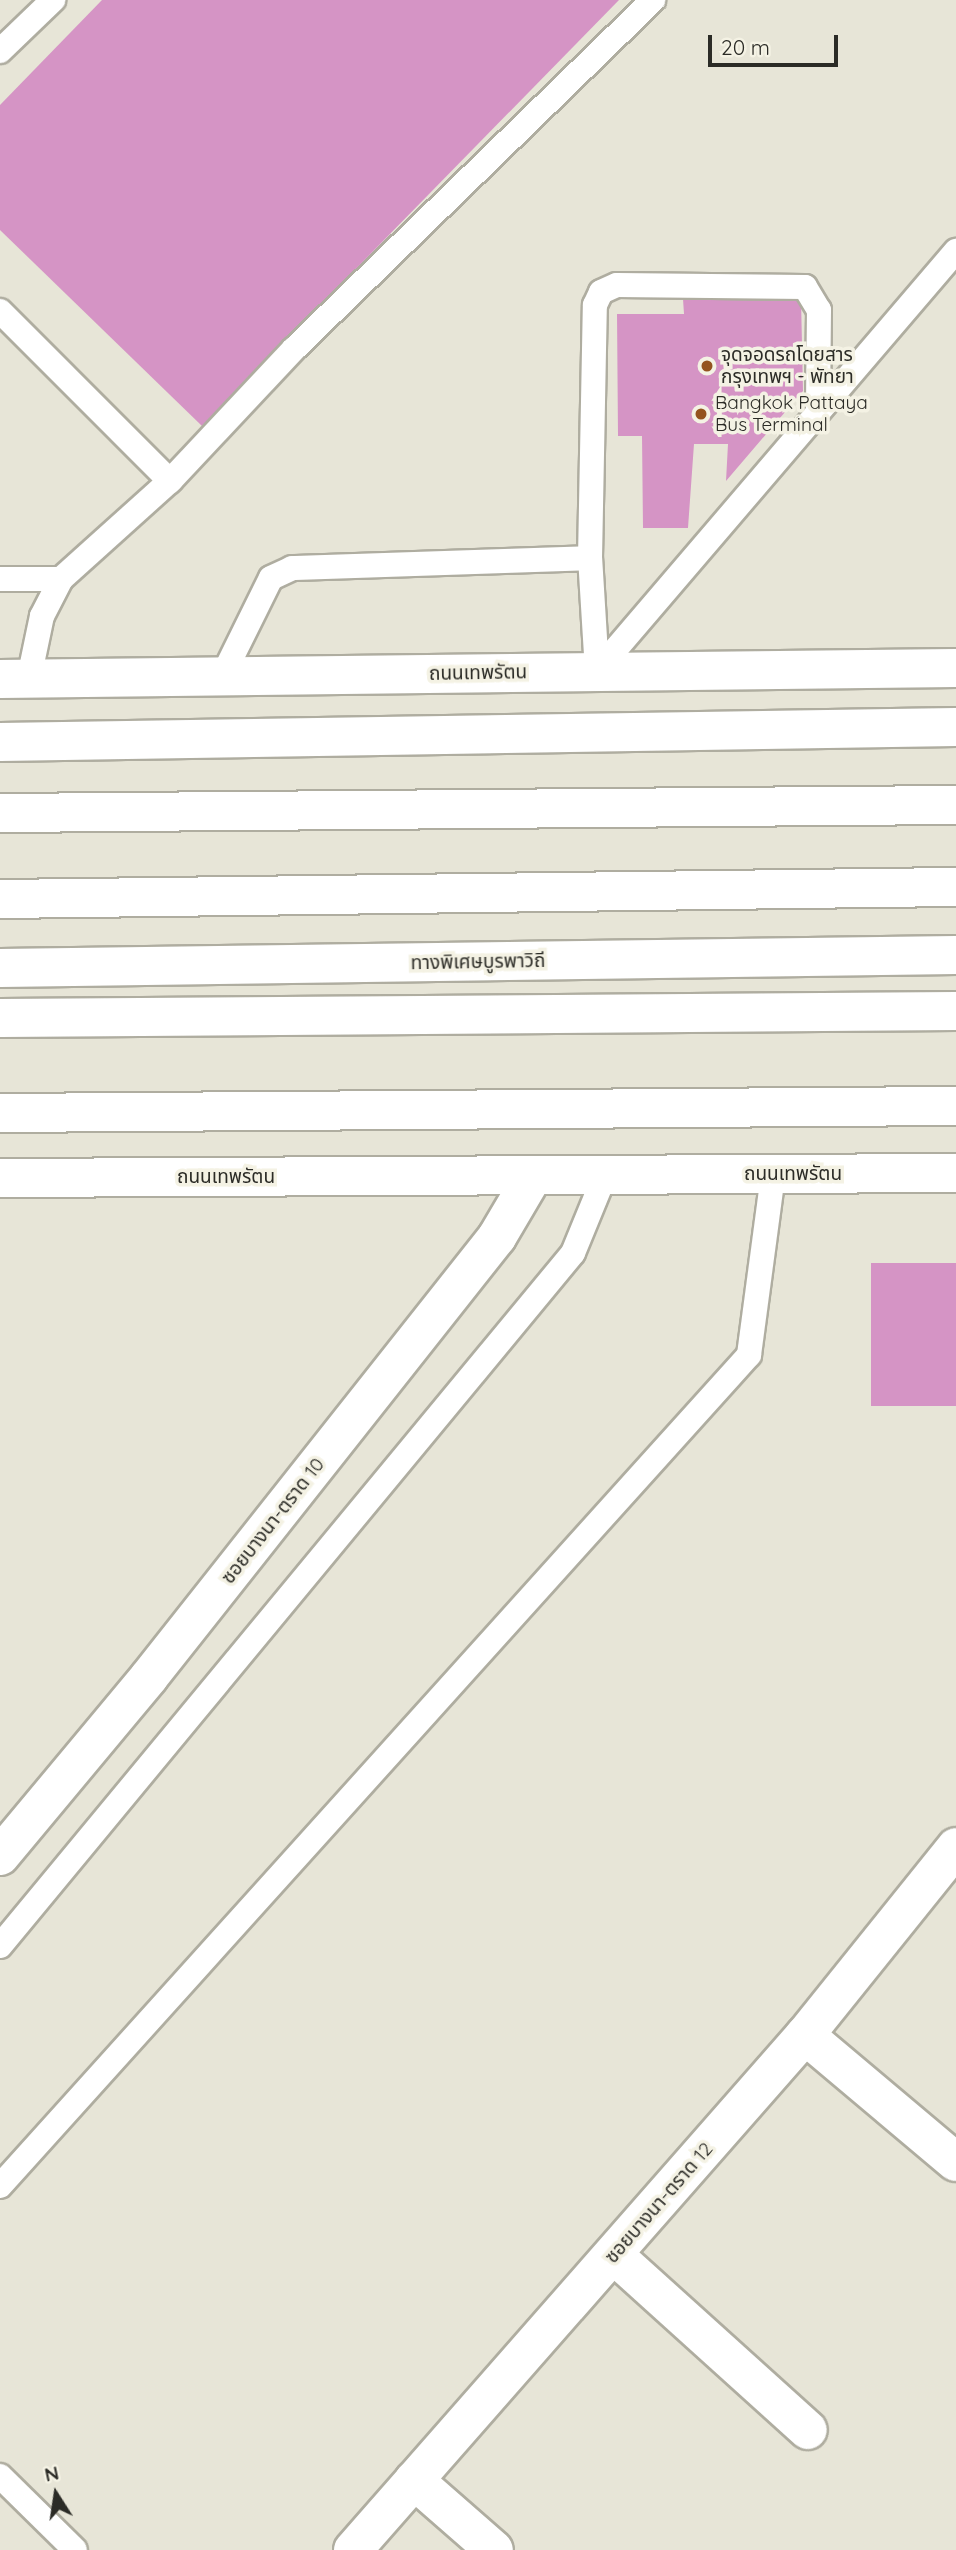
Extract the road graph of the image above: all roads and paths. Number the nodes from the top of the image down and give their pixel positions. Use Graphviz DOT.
graph roads {
  1 [pos="53,0"];
  2 [pos="653,0"];
  3 [pos="0,51"];
  4 [pos="956,251"];
  5 [pos="0,311"];
  6 [pos="818,412"];
  7 [pos="170,481"];
  8 [pos="590,558"];
  9 [pos="0,579"];
  10 [pos="61,579"];
  11 [pos="956,668"];
  12 [pos="597,671"];
  13 [pos="222,677"];
  14 [pos="15,679"];
  15 [pos="956,727"];
  16 [pos="0,742"];
  17 [pos="956,805"];
  18 [pos="0,813"];
  19 [pos="956,887"];
  20 [pos="0,899"];
  21 [pos="956,956"];
  22 [pos="0,968"];
  23 [pos="956,1011"];
  24 [pos="0,1018"];
  25 [pos="956,1106"];
  26 [pos="0,1112"];
  27 [pos="956,1173"];
  28 [pos="774,1174"];
  29 [pos="605,1175"];
  30 [pos="533,1176"];
  31 [pos="0,1178"];
  32 [pos="956,1847"];
  33 [pos="0,1856"];
  34 [pos="0,1946"];
  35 [pos="805,2035"];
  36 [pos="956,2162"];
  37 [pos="0,2186"];
  38 [pos="614,2256"];
  39 [pos="808,2430"];
  40 [pos="0,2476"];
  41 [pos="414,2480"];
  42 [pos="75,2550"];
  43 [pos="353,2550"];
  44 [pos="494,2550"];
  1 -- 3 [label="lane"];
  2 -- 7 [label="lane"];
  4 -- 6 [label="lane"];
  5 -- 7 [label="lane"];
  6 -- 8 [label="lane"];
  6 -- 12 [label="lane"];
  7 -- 10 [label="lane"];
  8 -- 12 [label="lane"];
  8 -- 13 [label="lane"];
  9 -- 10 [label="lane"];
  10 -- 14 [label="lane"];
  11 -- 12 [label="main road, ถนนเทพรัตน"];
  12 -- 13 [label="main road, ถนนเทพรัตน"];
  13 -- 14 [label="main road, ถนนเทพรัตน"];
  15 -- 16 [label="main road"];
  17 -- 18 [label="main road"];
  19 -- 20 [label="main road"];
  21 -- 22 [label="main road, ทางพิเศษบูรพาวิถี"];
  23 -- 24 [label="main road"];
  25 -- 26 [label="main road"];
  27 -- 28 [label="main road, ถนนเทพรัตน"];
  28 -- 29 [label="main road, ถนนเทพรัตน"];
  28 -- 37 [label="lane"];
  29 -- 30 [label="main road, ถนนเทพรัตน"];
  29 -- 34 [label="lane"];
  30 -- 31 [label="main road, ถนนเทพรัตน"];
  30 -- 33 [label="main road, ซอยบางนา-ตราด 10"];
  32 -- 35 [label="main road, ซอยบางนา-ตราด 12"];
  35 -- 36 [label="main road"];
  35 -- 38 [label="main road, ซอยบางนา-ตราด 12"];
  38 -- 39 [label="main road"];
  38 -- 41 [label="main road, ซอยบางนา-ตราด 12"];
  40 -- 42 [label="lane"];
  41 -- 43 [label="main road, ซอยบางนา-ตราด 12"];
  41 -- 44 [label="main road"];
}
